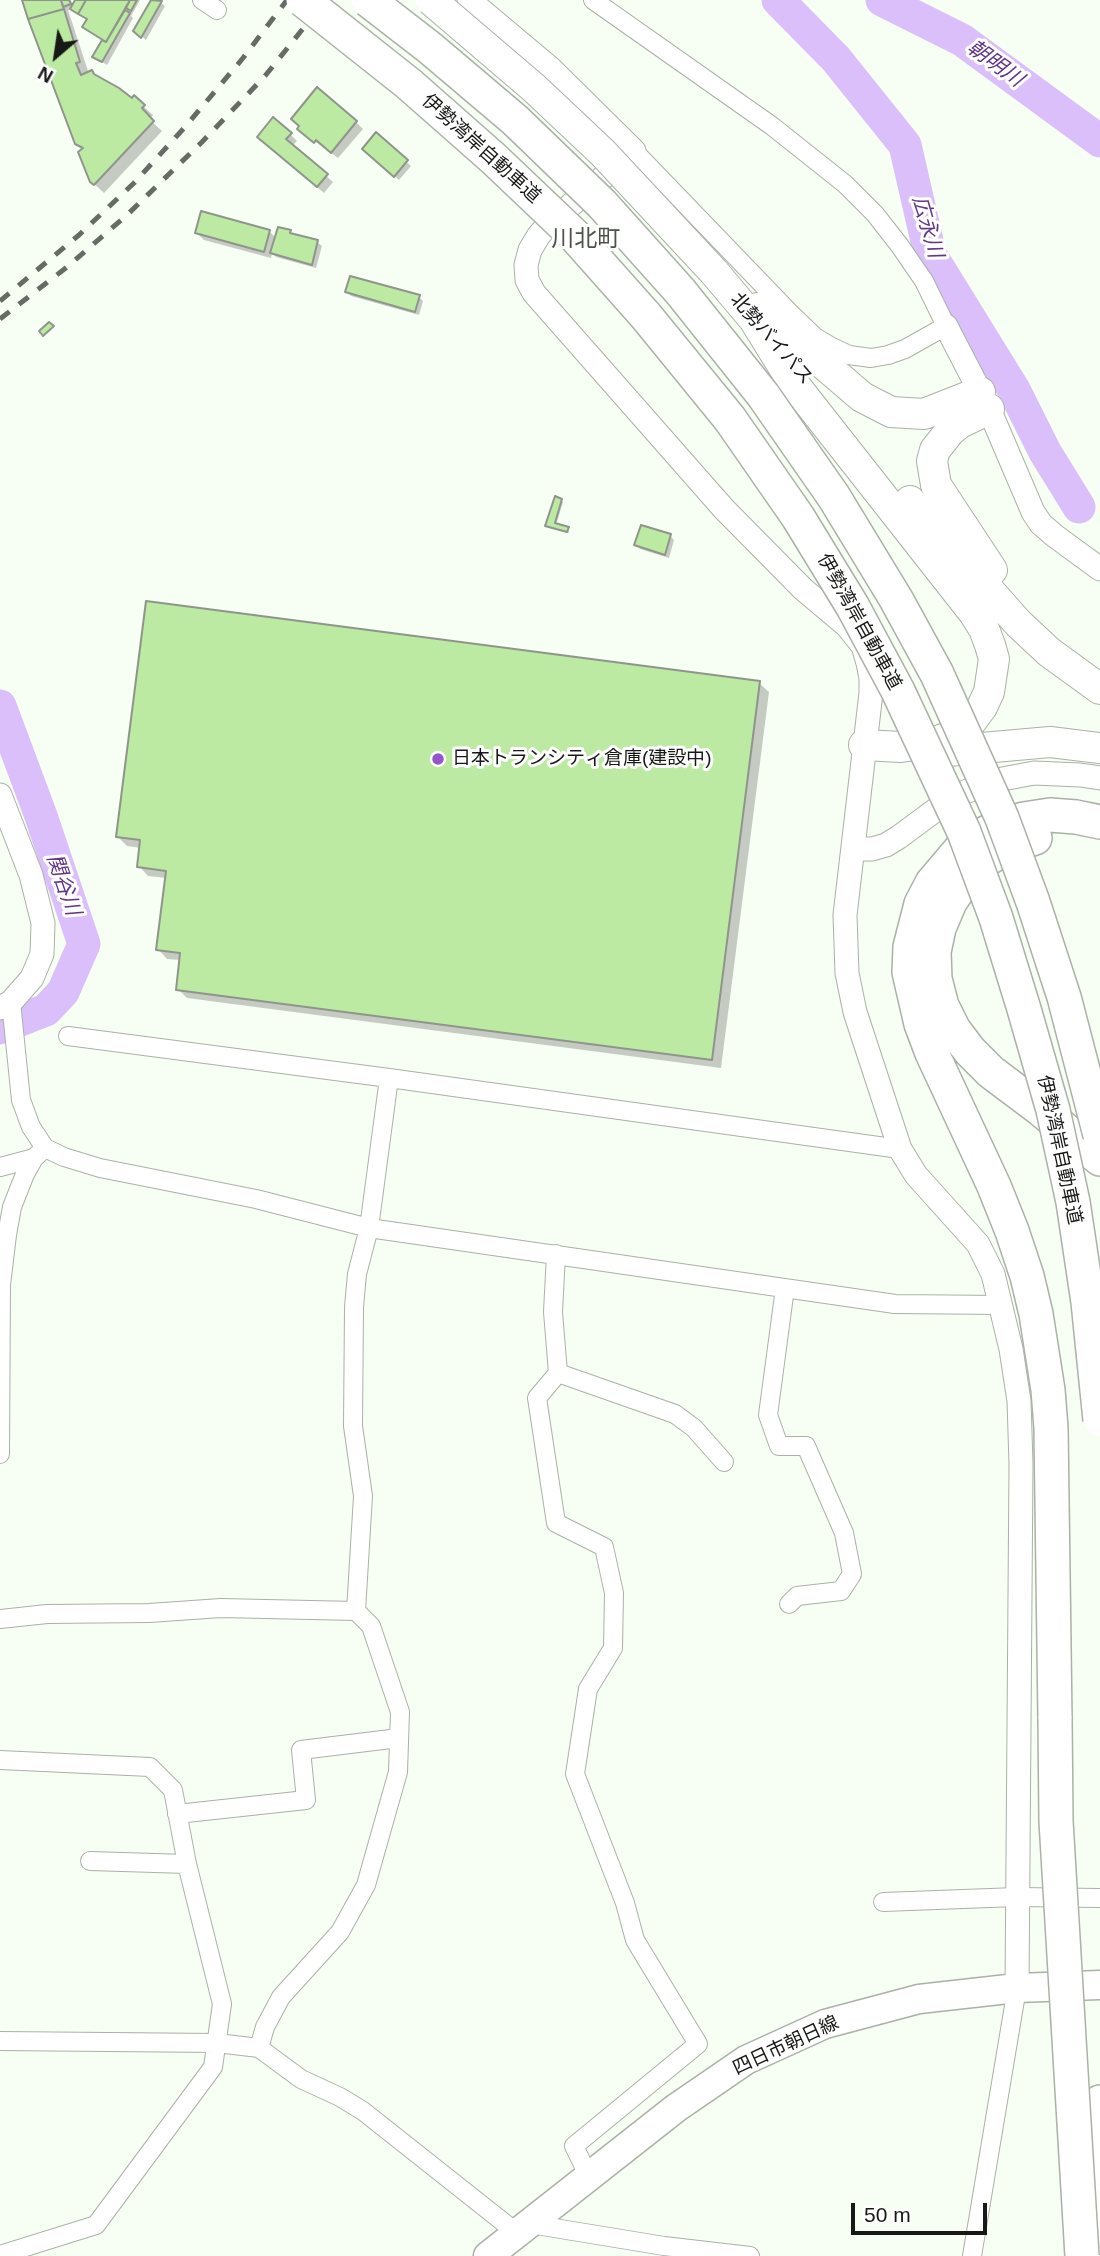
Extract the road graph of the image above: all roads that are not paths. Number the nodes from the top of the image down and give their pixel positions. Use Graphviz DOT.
graph roads {
  1 [pos="303,0"];
  2 [pos="368,0"];
  3 [pos="431,0"];
  4 [pos="469,0"];
  5 [pos="593,0"];
  6 [pos="634,151"];
  7 [pos="714,272"];
  8 [pos="755,321"];
  9 [pos="946,326"];
  10 [pos="984,401"];
  11 [pos="1100,569"];
  12 [pos="1100,679"];
  13 [pos="1100,689"];
  14 [pos="864,745"];
  15 [pos="1100,748"];
  16 [pos="1100,778"];
  17 [pos="0,795"];
  18 [pos="1100,822"];
  19 [pos="1100,842"];
  20 [pos="853,849"];
  21 [pos="9,1015"];
  22 [pos="68,1036"];
  23 [pos="389,1078"];
  24 [pos="1100,1135"];
  25 [pos="900,1149"];
  26 [pos="40,1153"];
  27 [pos="1100,1159"];
  28 [pos="0,1167"];
  29 [pos="369,1228"];
  30 [pos="556,1254"];
  31 [pos="1,1285"];
  32 [pos="785,1287"];
  33 [pos="1001,1305"];
  34 [pos="558,1373"];
  35 [pos="1100,1420"];
  36 [pos="0,1454"];
  37 [pos="724,1462"];
  38 [pos="789,1604"];
  39 [pos="356,1611"];
  40 [pos="0,1619"];
  41 [pos="399,1738"];
  42 [pos="0,1760"];
  43 [pos="177,1814"];
  44 [pos="90,1861"];
  45 [pos="187,1864"];
  46 [pos="1017,1897"];
  47 [pos="1100,1898"];
  48 [pos="883,1902"];
  49 [pos="1100,1985"];
  50 [pos="1017,1988"];
  51 [pos="0,2041"];
  52 [pos="217,2043"];
  53 [pos="259,2049"];
  54 [pos="1100,2102"];
  55 [pos="589,2178"];
  56 [pos="524,2228"];
  57 [pos="663,2251"];
  58 [pos="0,2255"];
  59 [pos="488,2256"];
  60 [pos="750,2256"];
  61 [pos="972,2256"];
  62 [pos="1082,2256"];
  63 [pos="1098,2256"];
  1 -- 35 [label="highway, 伊勢湾岸自動車道, bridge"];
  2 -- 24 [label="highway, 伊勢湾岸自動車道, bridge"];
  3 -- 7 [label="highway, 北勢バイパス, bridge"];
  4 -- 6 [label="street"];
  5 -- 9 [label="street"];
  6 -- 9 [label="street"];
  6 -- 14 [label="street"];
  7 -- 8 [label="highway, 北勢バイパス"];
  7 -- 10 [label="highway"];
  8 -- 13 [label="highway, 北勢バイパス"];
  8 -- 14 [label="highway"];
  9 -- 10 [label="street"];
  10 -- 11 [label="street"];
  10 -- 12 [label="highway"];
  14 -- 15 [label="highway"];
  14 -- 20 [label="street"];
  16 -- 20 [label="street"];
  17 -- 21 [label="street"];
  18 -- 62 [label="highway, bridge"];
  19 -- 27 [label="highway"];
  20 -- 25 [label="street"];
  21 -- 26 [label="street"];
  22 -- 23 [label="street"];
  23 -- 25 [label="street"];
  23 -- 29 [label="street"];
  25 -- 33 [label="street"];
  26 -- 28 [label="street"];
  26 -- 29 [label="street"];
  26 -- 31 [label="street"];
  29 -- 30 [label="street"];
  29 -- 39 [label="street"];
  30 -- 32 [label="street"];
  30 -- 34 [label="street"];
  31 -- 36 [label="street"];
  32 -- 33 [label="street"];
  32 -- 38 [label="street"];
  33 -- 46 [label="street"];
  34 -- 37 [label="street"];
  34 -- 55 [label="street"];
  39 -- 40 [label="street"];
  39 -- 41 [label="street"];
  41 -- 43 [label="street"];
  41 -- 53 [label="street"];
  42 -- 43 [label="street"];
  43 -- 45 [label="street"];
  44 -- 45 [label="street"];
  45 -- 52 [label="street"];
  46 -- 47 [label="street"];
  46 -- 48 [label="street"];
  46 -- 50 [label="street"];
  49 -- 50 [label="main road, 四日市朝日線"];
  50 -- 55 [label="main road, 四日市朝日線"];
  50 -- 61 [label="street"];
  51 -- 52 [label="street"];
  52 -- 53 [label="street"];
  52 -- 58 [label="street"];
  53 -- 56 [label="street"];
  54 -- 63 [label="highway"];
  55 -- 56 [label="main road, 四日市朝日線"];
  56 -- 57 [label="street"];
  56 -- 59 [label="main road, 四日市朝日線"];
  57 -- 60 [label="street"];
}
